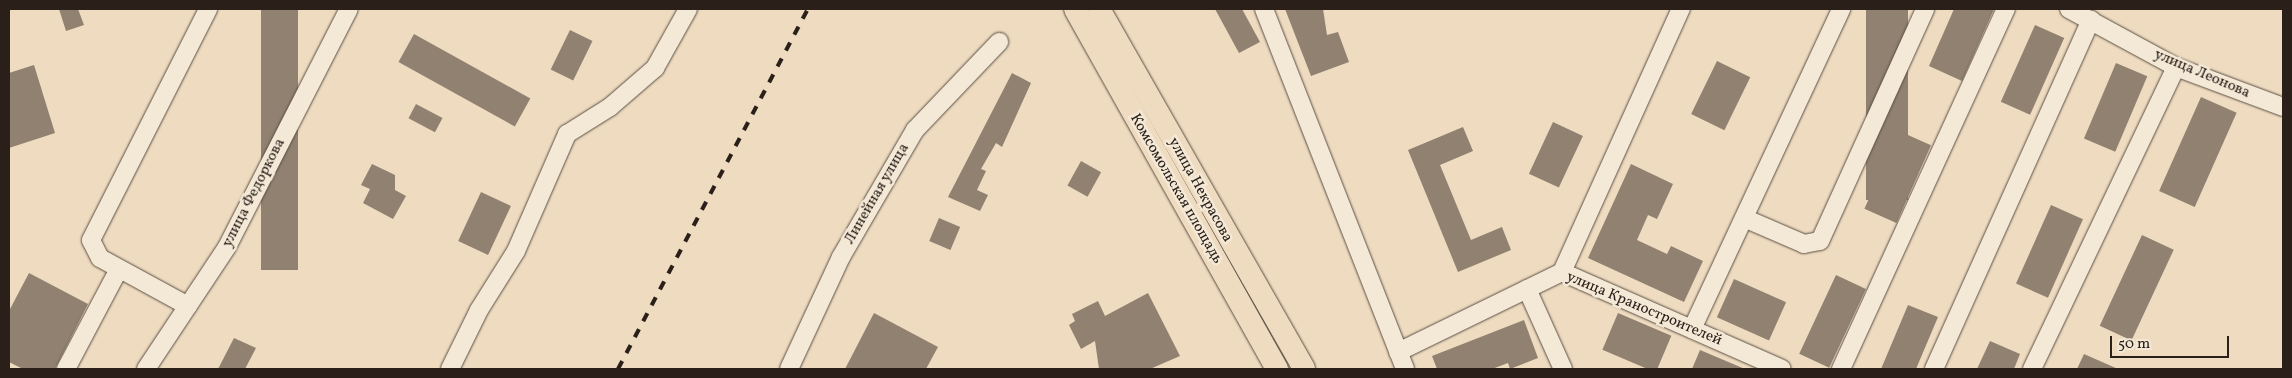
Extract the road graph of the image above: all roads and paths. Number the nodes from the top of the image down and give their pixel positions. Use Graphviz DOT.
graph roads {
  1 [pos="208,9"];
  2 [pos="348,9"];
  3 [pos="688,9"];
  4 [pos="1075,9"];
  5 [pos="1099,9"];
  6 [pos="1264,9"];
  7 [pos="1681,9"];
  8 [pos="1841,9"];
  9 [pos="1925,9"];
  10 [pos="2006,9"];
  11 [pos="2069,9"];
  12 [pos="2090,20"];
  13 [pos="999,42"];
  14 [pos="2176,67"];
  15 [pos="2283,107"];
  16 [pos="1744,218"];
  17 [pos="119,269"];
  18 [pos="1562,272"];
  19 [pos="1527,289"];
  20 [pos="188,306"];
  21 [pos="1692,329"];
  22 [pos="1398,352"];
  23 [pos="1775,368"];
  24 [pos="66,369"];
  25 [pos="146,369"];
  26 [pos="450,369"];
  27 [pos="789,369"];
  28 [pos="1277,369"];
  29 [pos="1304,369"];
  30 [pos="1405,369"];
  31 [pos="1564,369"];
  32 [pos="1841,369"];
  33 [pos="1934,369"];
  34 [pos="2032,369"];
  1 -- 17 [label="street"];
  2 -- 20 [label="street, улица Федоркова"];
  3 -- 26 [label="street"];
  4 -- 28 [label="main road, Комсомольская площадь"];
  5 -- 29 [label="main road, улица Некрасова"];
  6 -- 22 [label="street"];
  7 -- 18 [label="street"];
  8 -- 16 [label="street"];
  9 -- 16 [label="street"];
  10 -- 32 [label="street"];
  11 -- 12 [label="street, улица Леонова"];
  12 -- 14 [label="street, улица Леонова"];
  12 -- 33 [label="street"];
  13 -- 27 [label="street, Линейная улица"];
  14 -- 15 [label="street, улица Леонова"];
  14 -- 34 [label="street"];
  16 -- 21 [label="street"];
  17 -- 20 [label="street"];
  17 -- 24 [label="street"];
  18 -- 19 [label="street, улица Краностроителей"];
  18 -- 21 [label="street, улица Краностроителей"];
  19 -- 22 [label="street, улица Краностроителей"];
  19 -- 31 [label="street"];
  20 -- 25 [label="street, улица Федоркова"];
  21 -- 23 [label="street, улица Краностроителей"];
  22 -- 30 [label="street"];
}
